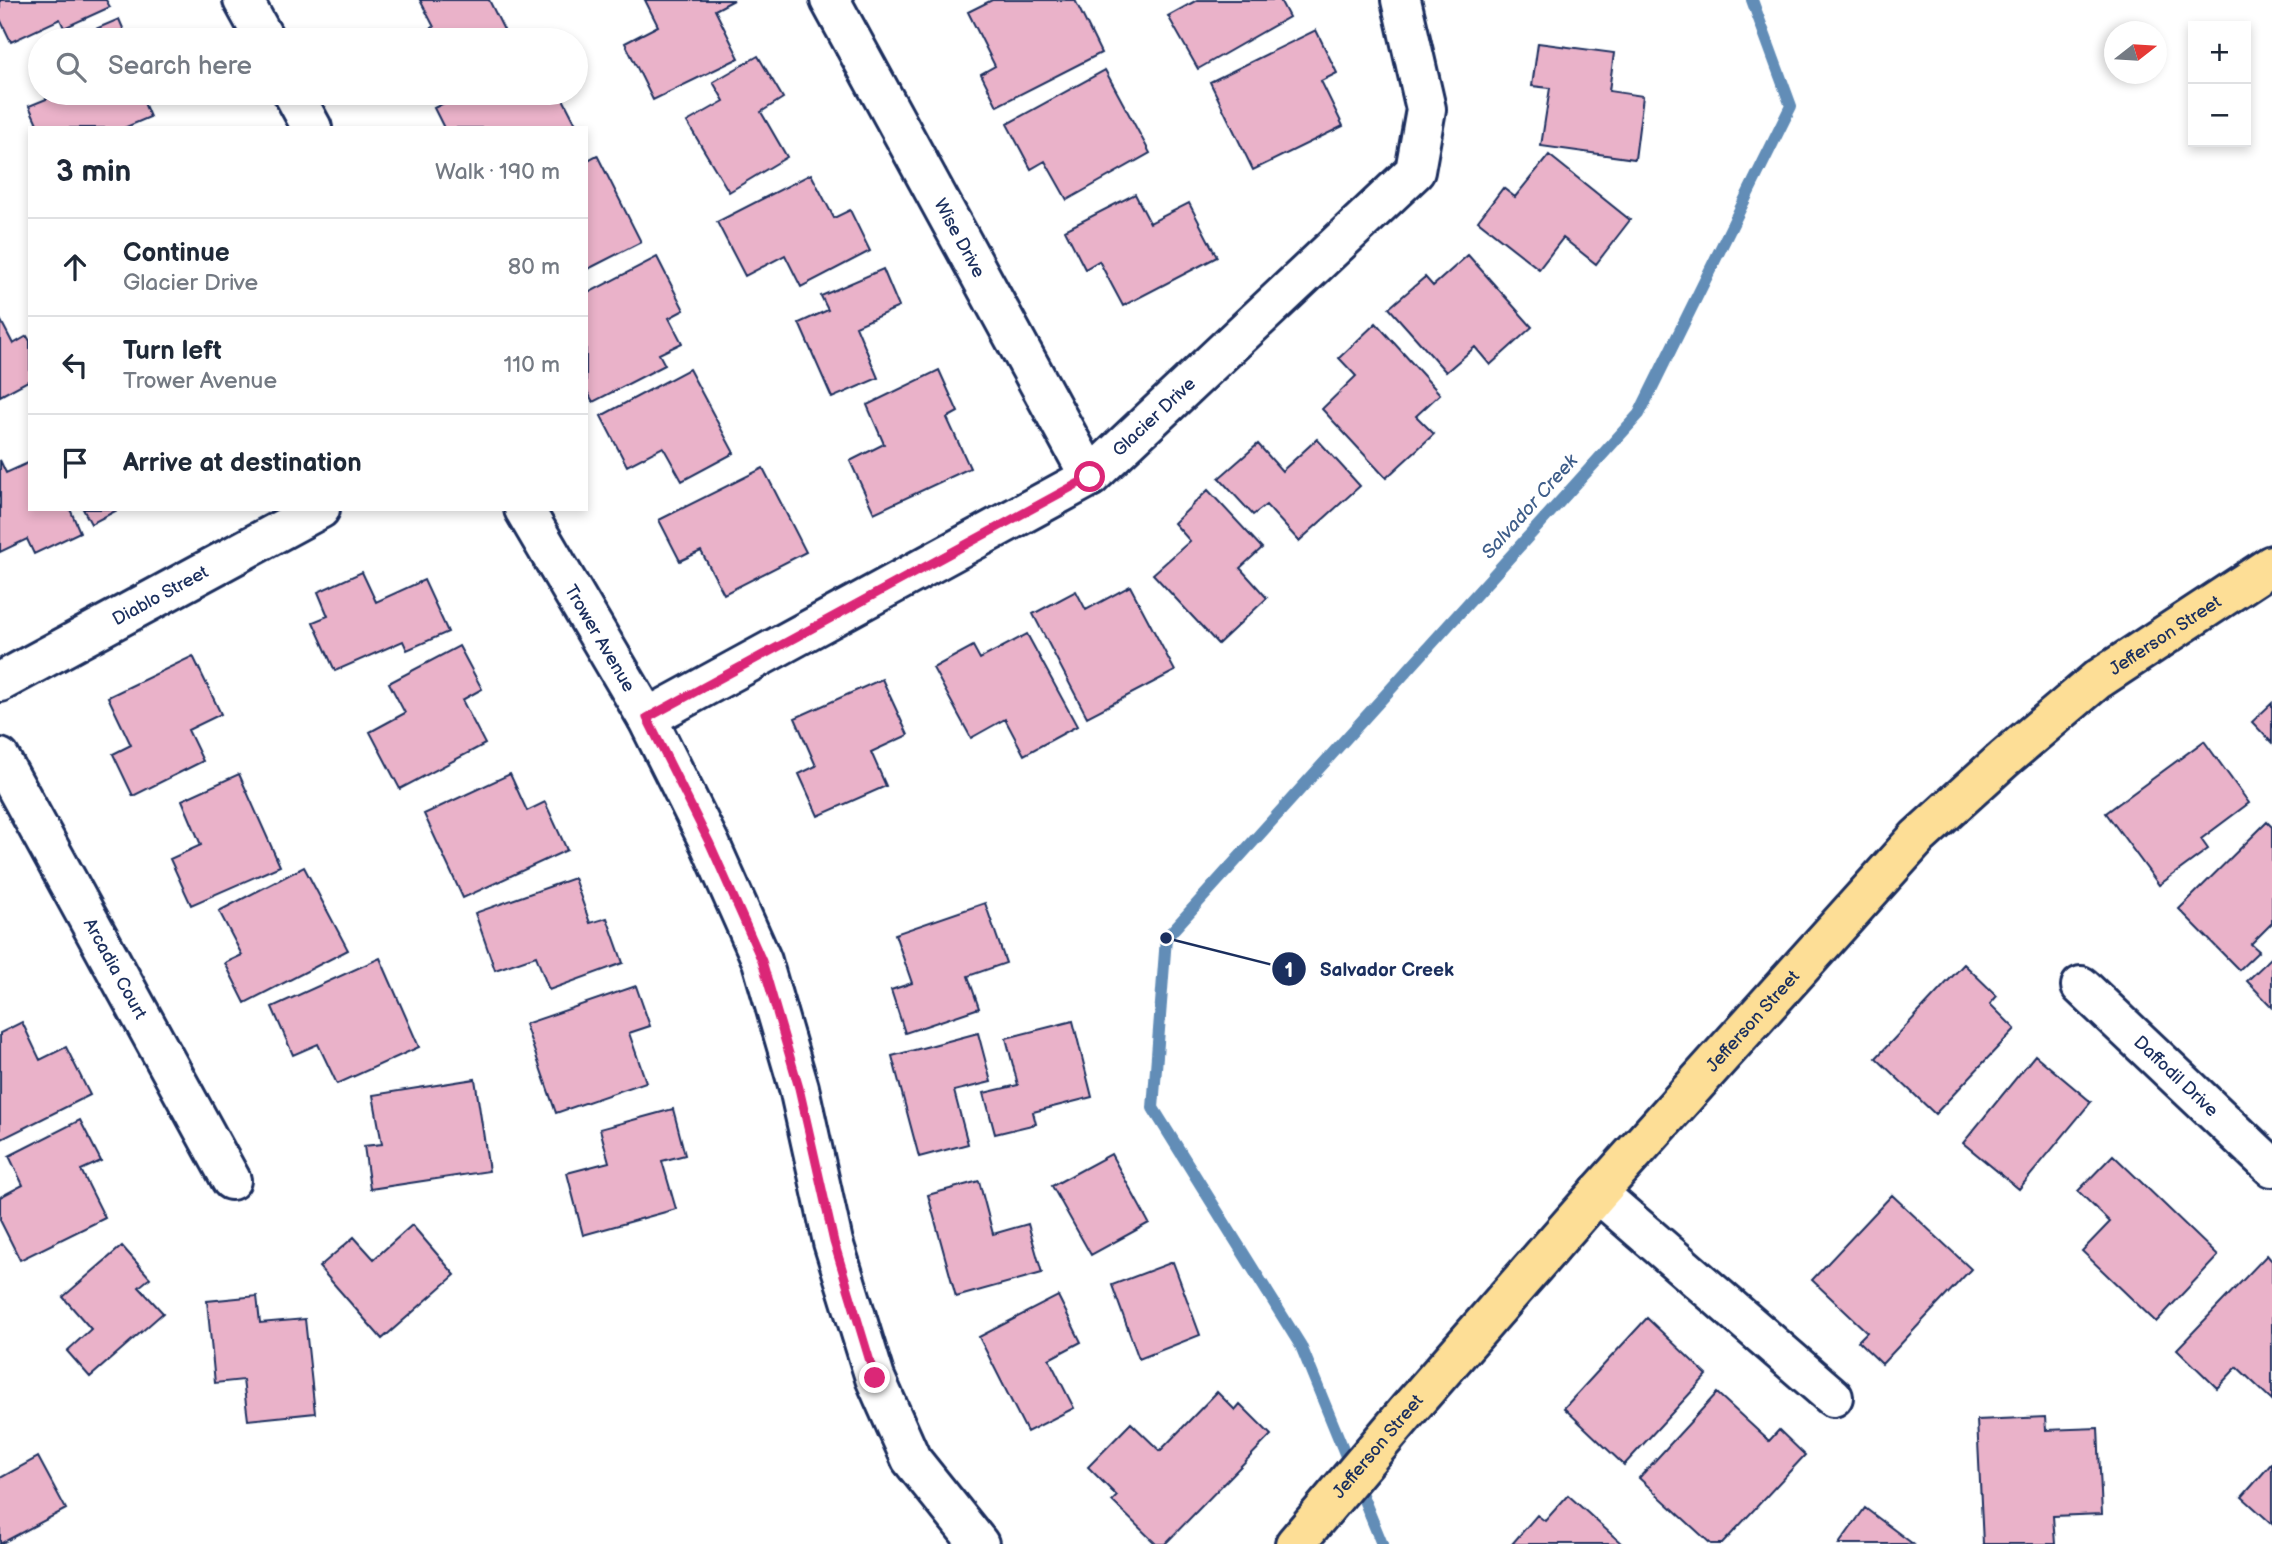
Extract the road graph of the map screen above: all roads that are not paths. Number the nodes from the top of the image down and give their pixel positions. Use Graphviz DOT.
graph roads {
  1 [pos="243,0"];
  2 [pos="830,0"];
  3 [pos="1401,0"];
  4 [pos="258,28"];
  5 [pos="300,105"];
  6 [pos="311,126"];
  7 [pos="1090,477"];
  8 [pos="316,511"];
  9 [pos="525,511"];
  10 [pos="2272,565"];
  11 [pos="0,682"];
  12 [pos="647,718"];
  13 [pos="0,758"];
  14 [pos="2081,986"];
  15 [pos="2272,1167"];
  16 [pos="231,1180"];
  17 [pos="1598,1193"];
  18 [pos="1833,1397"];
  19 [pos="979,1544"];
  20 [pos="1295,1544"];
  1 -- 4 [label="street"];
  2 -- 7 [label="street, Wise Drive"];
  3 -- 7 [label="street, Glacier Drive"];
  5 -- 6 [label="street"];
  7 -- 12 [label="street, Glacier Drive"];
  8 -- 11 [label="street, Diablo Street"];
  9 -- 12 [label="street, Trower Avenue"];
  10 -- 17 [label="main road, Jefferson Street"];
  12 -- 19 [label="street, Trower Avenue"];
  13 -- 16 [label="street, Arcadia Court"];
  14 -- 15 [label="street, Daffodil Drive"];
  17 -- 18 [label="street"];
  17 -- 20 [label="main road, Jefferson Street"];
}
